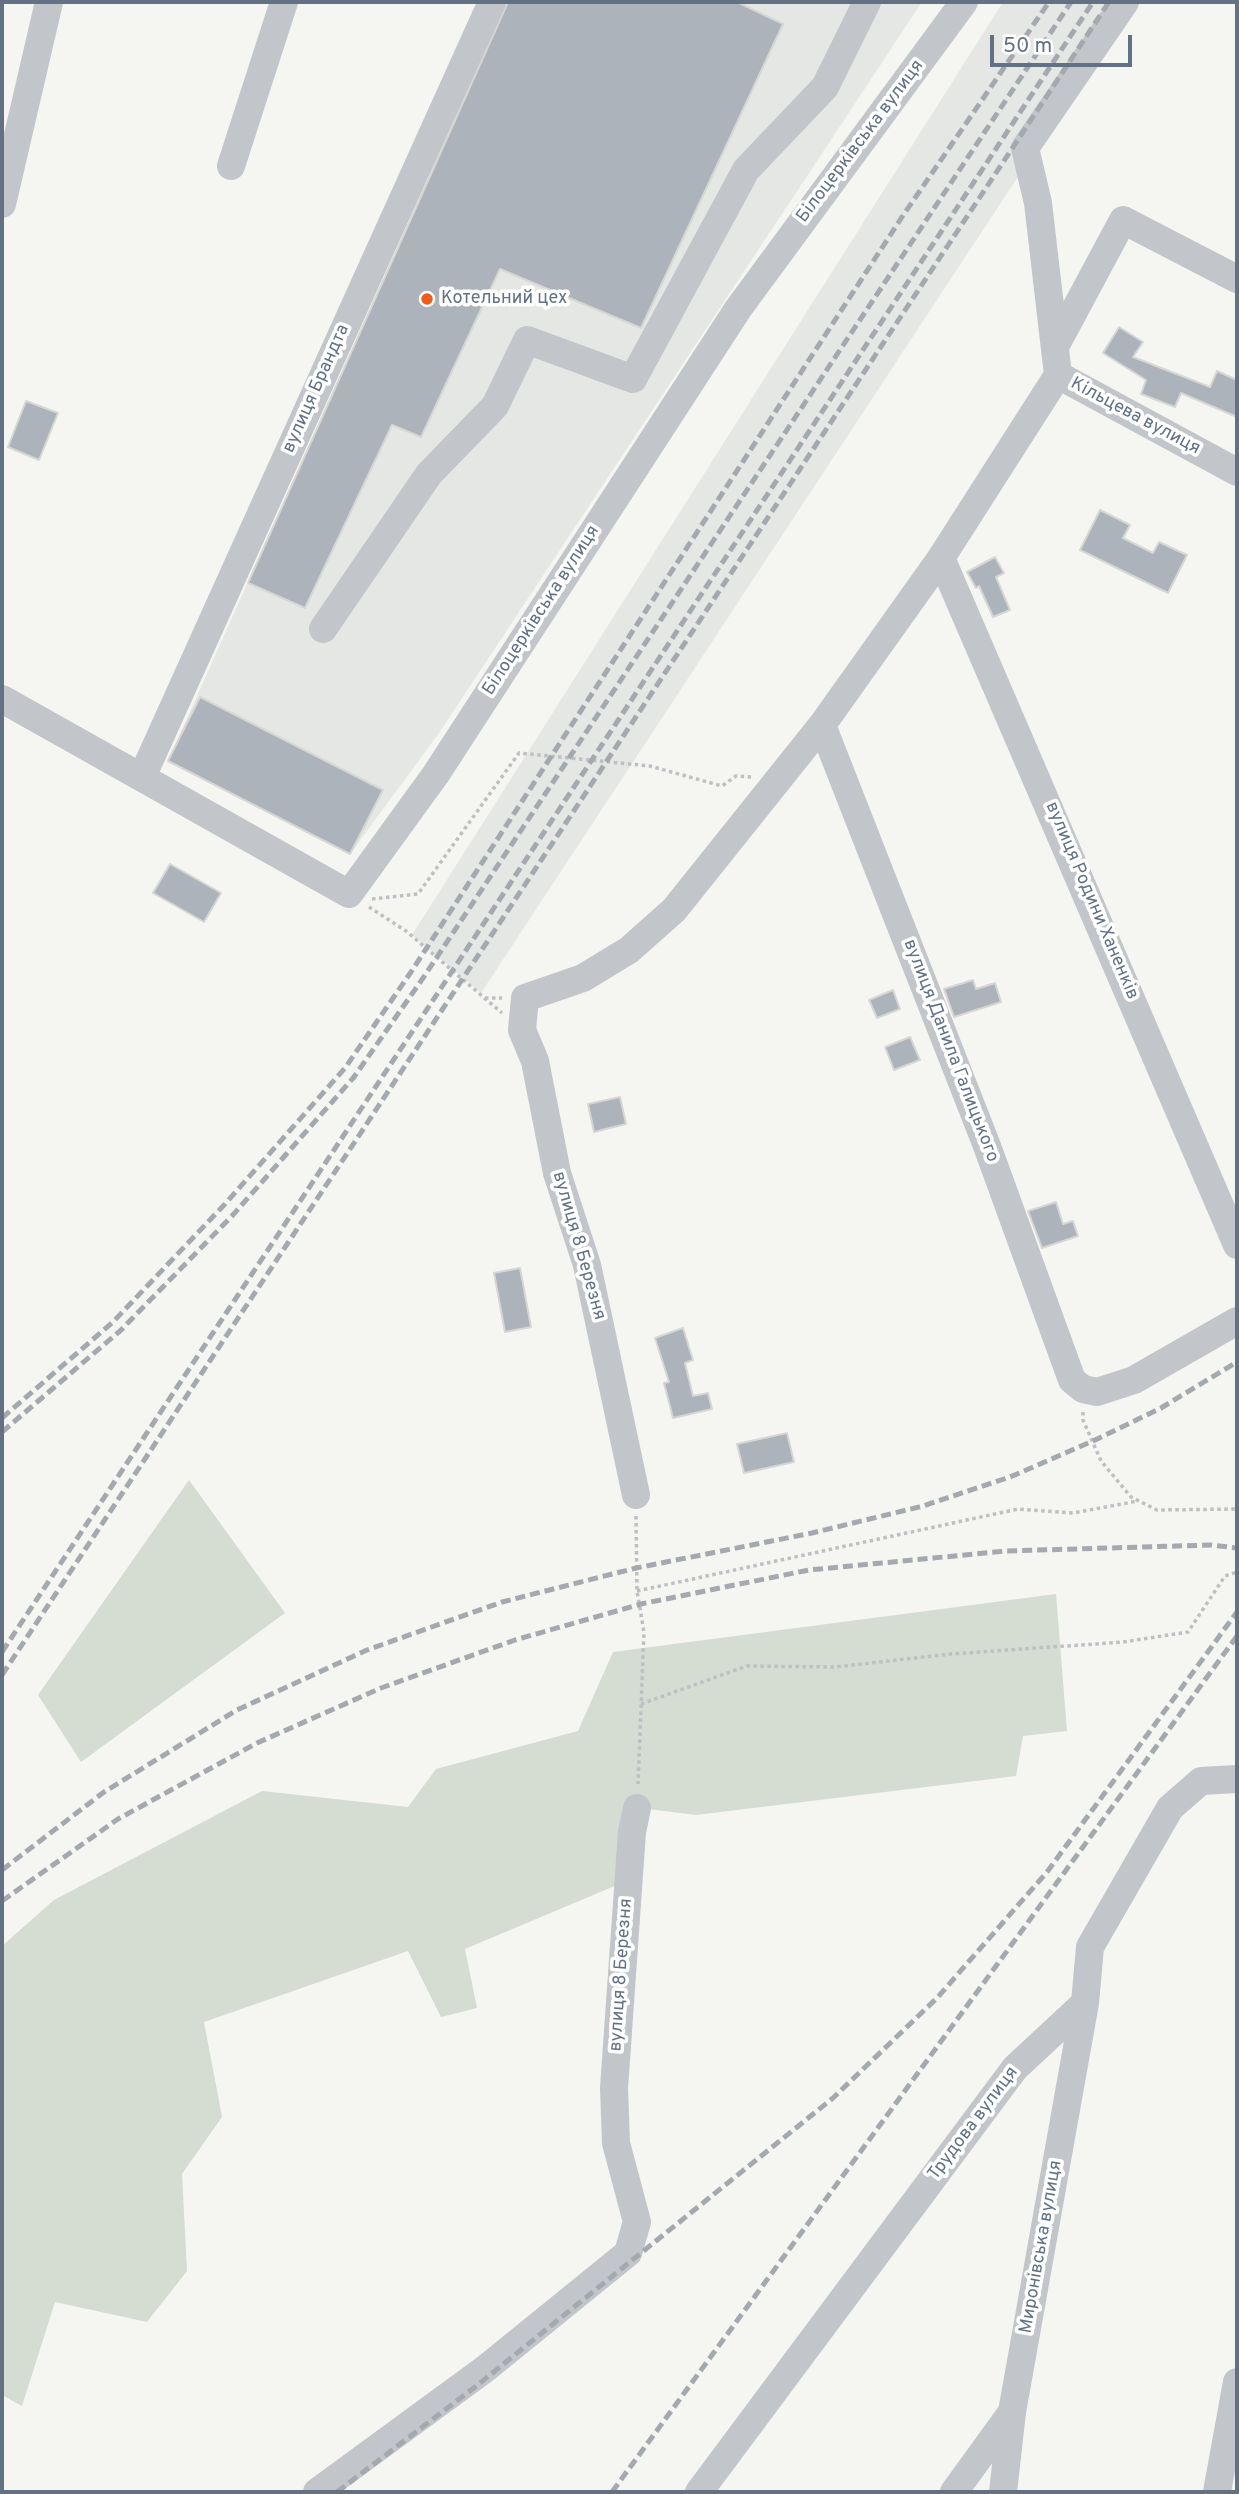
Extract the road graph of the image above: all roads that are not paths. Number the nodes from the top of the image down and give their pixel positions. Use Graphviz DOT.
graph roads {
  1 [pos="49,2"];
  2 [pos="284,2"];
  3 [pos="492,2"];
  4 [pos="867,2"];
  5 [pos="964,2"];
  6 [pos="1125,2"];
  7 [pos="231,166"];
  8 [pos="2,204"];
  9 [pos="1237,279"];
  10 [pos="1056,345"];
  11 [pos="1058,375"];
  12 [pos="1237,472"];
  13 [pos="941,558"];
  14 [pos="323,629"];
  15 [pos="2,699"];
  16 [pos="822,725"];
  17 [pos="142,777"];
  18 [pos="1237,1245"];
  19 [pos="1237,1321"];
  20 [pos="636,1495"];
  21 [pos="1237,1779"];
  22 [pos="637,1808"];
  23 [pos="1085,2003"];
  24 [pos="1237,2382"];
  25 [pos="1012,2412"];
  26 [pos="317,2492"];
  27 [pos="699,2492"];
  28 [pos="954,2492"];
  29 [pos="1003,2492"];
  30 [pos="1217,2492"];
  1 -- 8 [label="street"];
  2 -- 7 [label="street"];
  3 -- 17 [label="street, вулиця Брандта"];
  4 -- 14 [label="street"];
  5 -- 17 [label="street, Білоцерківська вулиця"];
  6 -- 10 [label="street, Кільцева вулиця"];
  9 -- 10 [label="street"];
  10 -- 11 [label="street, Кільцева вулиця"];
  11 -- 12 [label="street, Кільцева вулиця"];
  11 -- 13 [label="street"];
  13 -- 16 [label="street"];
  13 -- 18 [label="street, вулиця Родини Ханенків"];
  15 -- 17 [label="street, Білоцерківська вулиця"];
  16 -- 19 [label="street, вулиця Данила Галицького"];
  16 -- 20 [label="street, вулиця 8 Березня"];
  21 -- 23 [label="street"];
  22 -- 26 [label="street, вулиця 8 Березня"];
  23 -- 25 [label="street, Миронівська вулиця"];
  23 -- 27 [label="street, Трудова вулиця"];
  24 -- 30 [label="street"];
  25 -- 28 [label="street"];
  25 -- 29 [label="street, Миронівська вулиця"];
}
